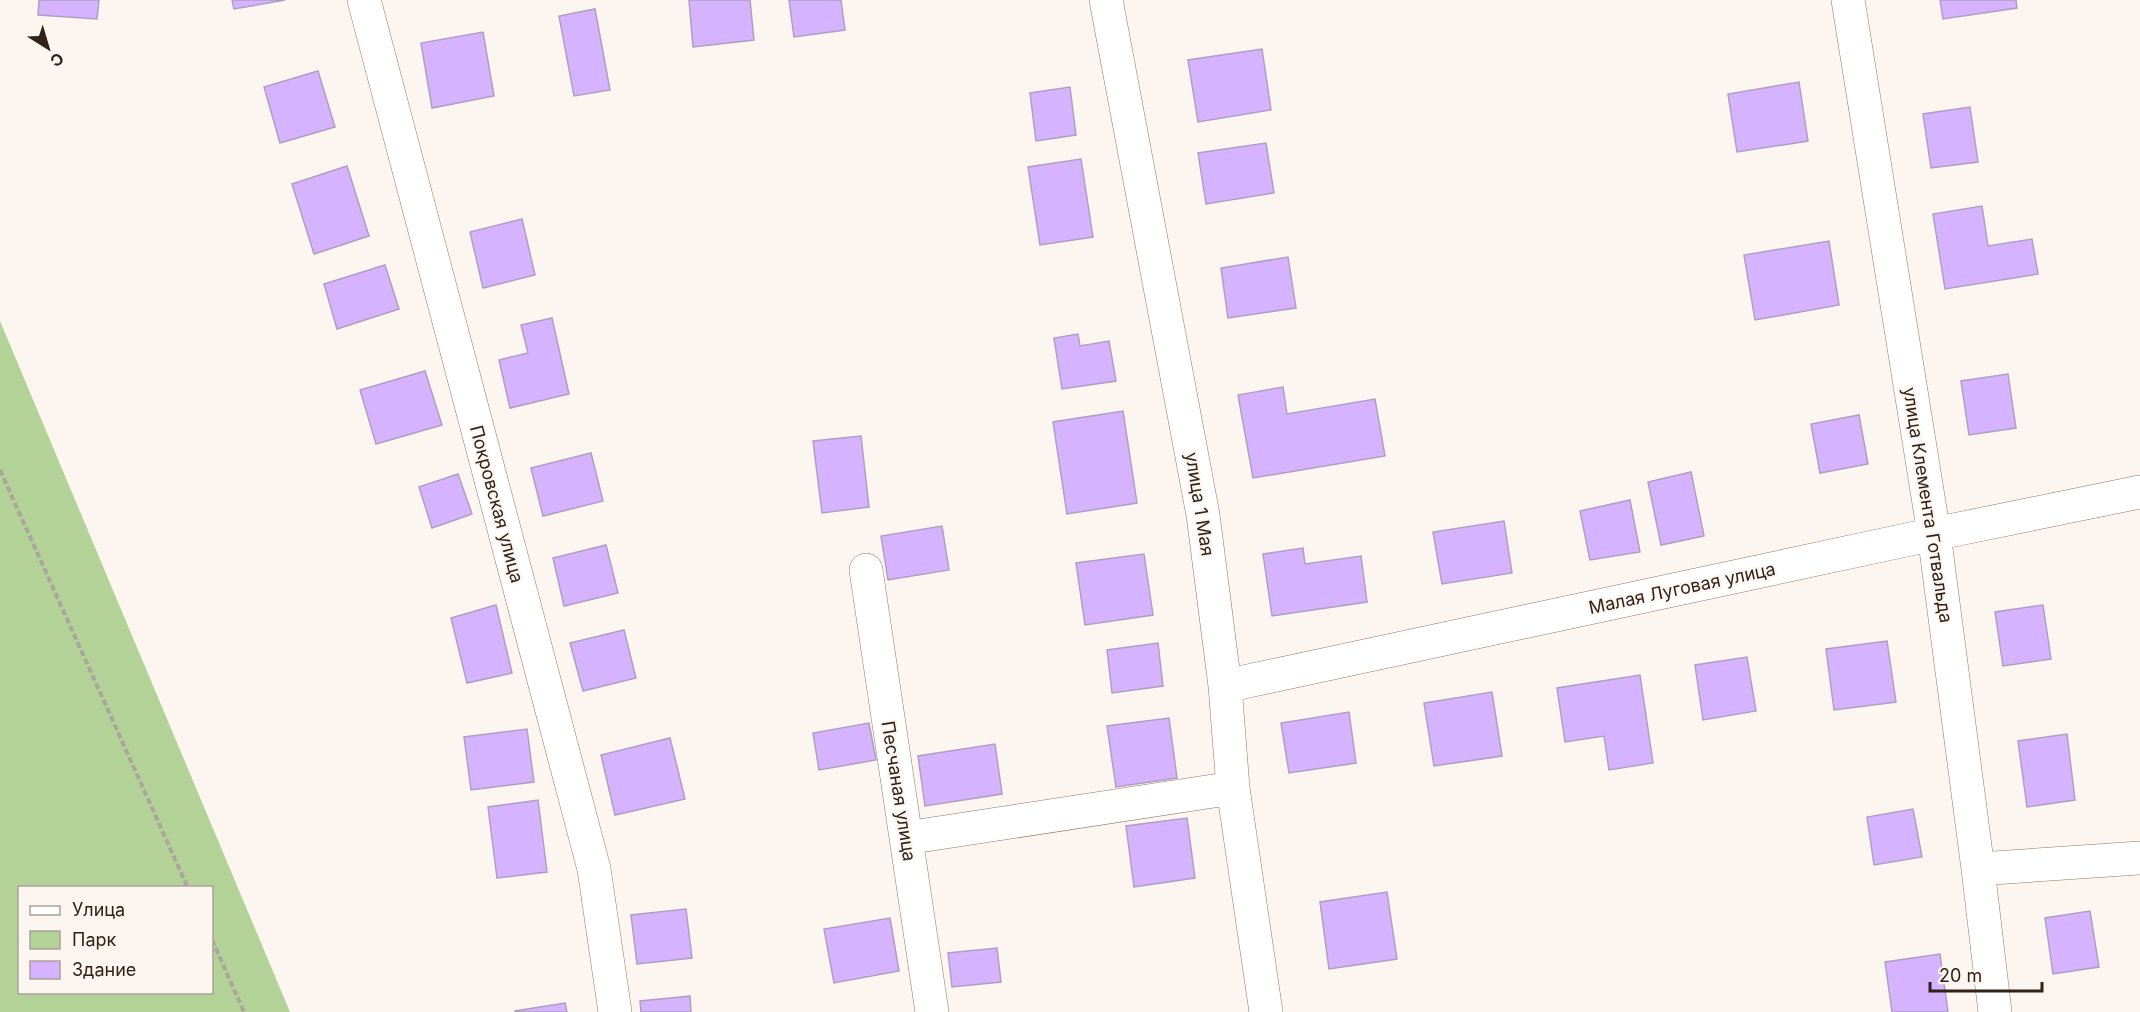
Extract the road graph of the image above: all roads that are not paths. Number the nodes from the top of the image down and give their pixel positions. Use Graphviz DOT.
graph roads {
  1 [pos="364,0"];
  2 [pos="1106,0"];
  3 [pos="1848,0"];
  4 [pos="2139,494"];
  5 [pos="1934,534"];
  6 [pos="866,570"];
  7 [pos="1225,686"];
  8 [pos="1233,788"];
  9 [pos="906,838"];
  10 [pos="2140,858"];
  11 [pos="1978,870"];
  12 [pos="615,1012"];
  13 [pos="932,1012"];
  14 [pos="1266,1012"];
  15 [pos="1995,1012"];
  1 -- 12 [label="street, Покровская улица"];
  2 -- 7 [label="street, улица 1 Мая"];
  3 -- 5 [label="street, улица Клемента Готвальда"];
  4 -- 5 [label="street, Малая Луговая улица"];
  5 -- 7 [label="street, Малая Луговая улица"];
  5 -- 11 [label="street, улица Клемента Готвальда"];
  6 -- 9 [label="street, Песчаная улица"];
  7 -- 8 [label="street, улица 1 Мая"];
  8 -- 9 [label="street"];
  8 -- 14 [label="street, улица 1 Мая"];
  9 -- 13 [label="street, Песчаная улица"];
  10 -- 11 [label="street"];
  11 -- 15 [label="street, улица Клемента Готвальда"];
}
